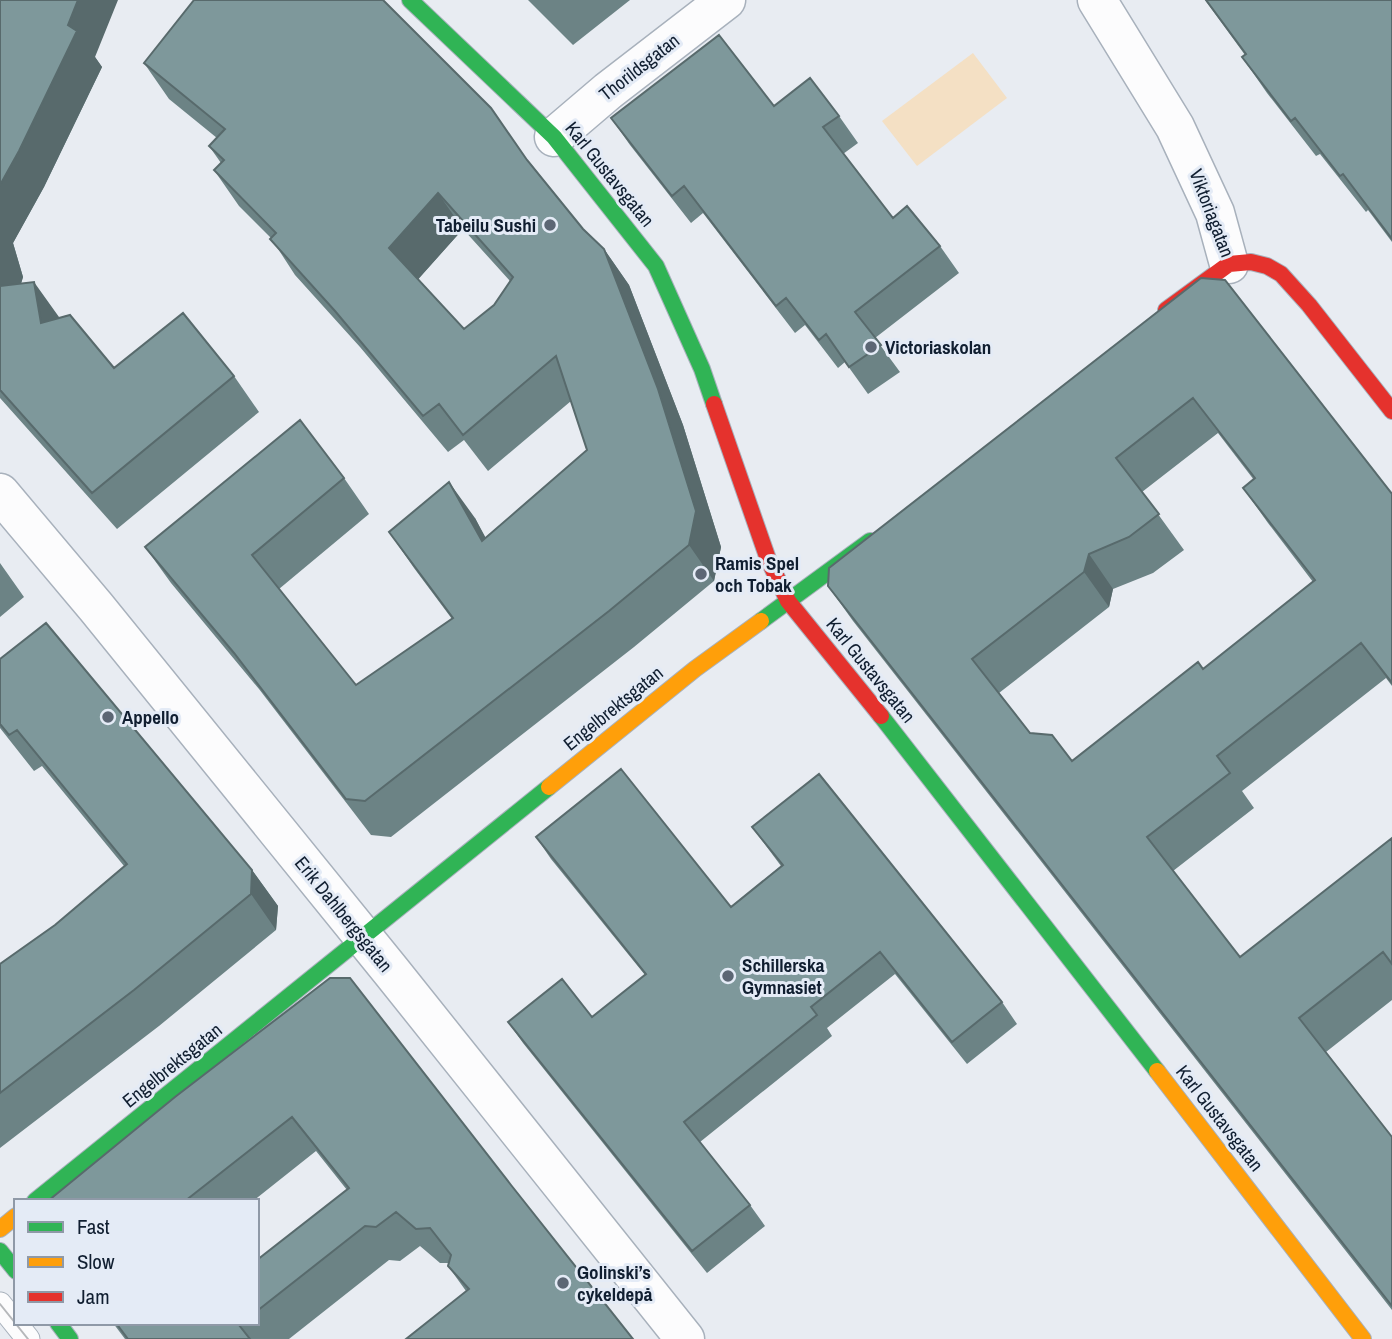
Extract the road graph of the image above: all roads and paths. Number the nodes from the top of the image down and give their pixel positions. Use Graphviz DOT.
graph roads {
  1 [pos="410,0"];
  2 [pos="726,0"];
  3 [pos="1097,0"];
  4 [pos="554,137"];
  5 [pos="1229,264"];
  6 [pos="1154,319"];
  7 [pos="1392,411"];
  8 [pos="0,493"];
  9 [pos="881,532"];
  10 [pos="788,601"];
  11 [pos="363,938"];
  12 [pos="37,1199"];
  13 [pos="0,1251"];
  14 [pos="14,1268"];
  15 [pos="0,1304"];
  16 [pos="14,1321"];
  17 [pos="17,1325"];
  18 [pos="29,1339"];
  19 [pos="685,1339"];
  20 [pos="1363,1339"];
  1 -- 4 [label="street, Karl Gustavsgatan"];
  2 -- 4 [label="street, Thorildsgatan"];
  3 -- 5 [label="street, Viktoriagatan"];
  4 -- 10 [label="street, Karl Gustavsgatan"];
  5 -- 6 [label="street"];
  5 -- 7 [label="street, Viktoriagatan"];
  8 -- 11 [label="street, Erik Dahlbergsgatan"];
  9 -- 10 [label="street, Engelbrektsgatan"];
  10 -- 11 [label="street, Engelbrektsgatan"];
  10 -- 20 [label="street, Karl Gustavsgatan"];
  11 -- 12 [label="street, Engelbrektsgatan"];
  11 -- 19 [label="street, Erik Dahlbergsgatan"];
  13 -- 14 [label="street"];
  15 -- 16 [label="lane"];
  17 -- 18 [label="lane"];
}
